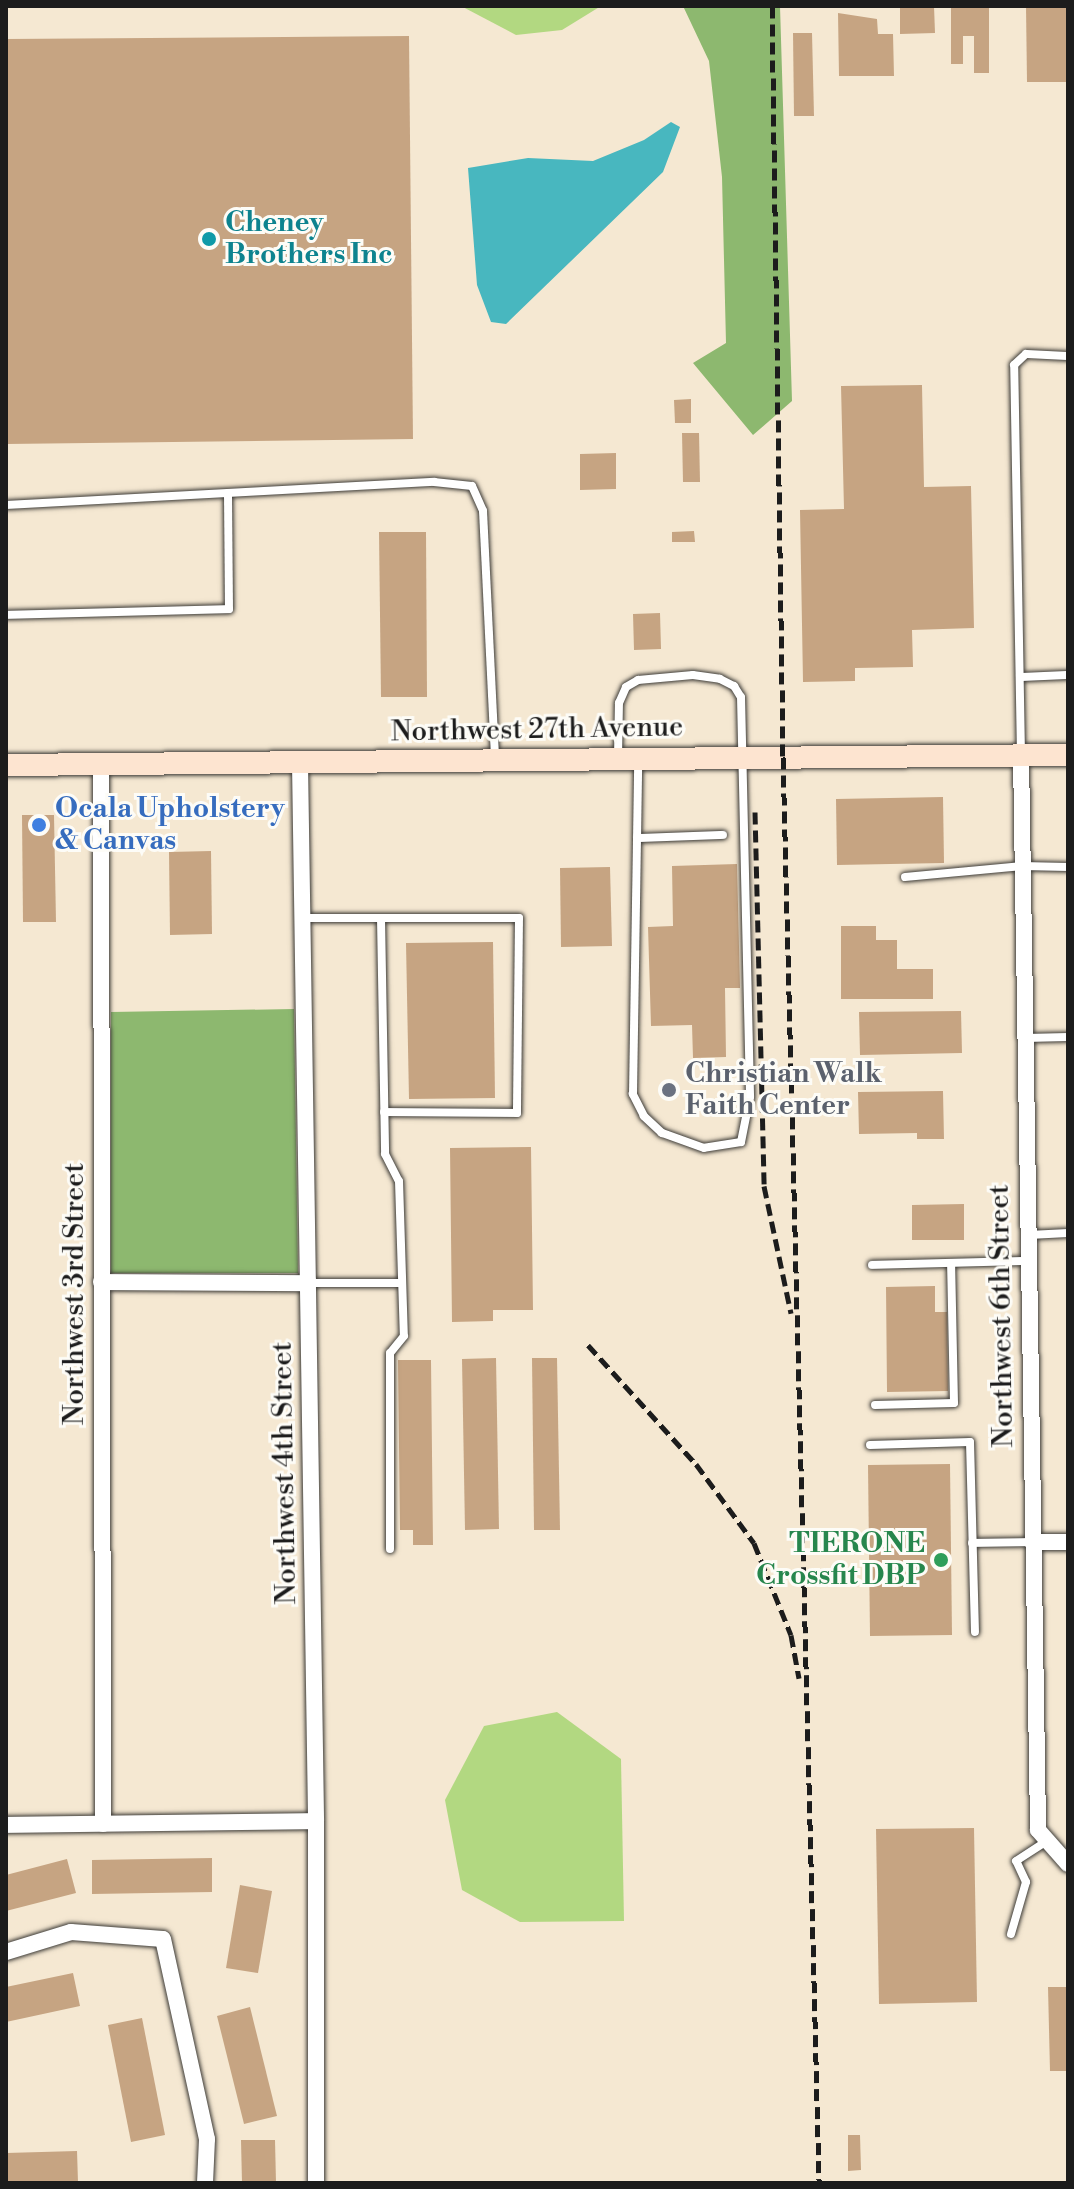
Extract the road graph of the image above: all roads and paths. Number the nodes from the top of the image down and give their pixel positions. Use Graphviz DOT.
graph roads {
  1 [pos="1068,356"];
  2 [pos="228,493"];
  3 [pos="6,505"];
  4 [pos="6,615"];
  5 [pos="1068,675"];
  6 [pos="1020,677"];
  7 [pos="1021,755"];
  8 [pos="1068,755"];
  9 [pos="742,758"];
  10 [pos="628,759"];
  11 [pos="495,761"];
  12 [pos="101,763"];
  13 [pos="300,763"];
  14 [pos="6,765"];
  15 [pos="723,835"];
  16 [pos="637,838"];
  17 [pos="1022,866"];
  18 [pos="1068,867"];
  19 [pos="905,877"];
  20 [pos="303,918"];
  21 [pos="381,918"];
  22 [pos="1068,1037"];
  23 [pos="1025,1038"];
  24 [pos="384,1112"];
  25 [pos="1068,1233"];
  26 [pos="1027,1235"];
  27 [pos="1028,1261"];
  28 [pos="951,1263"];
  29 [pos="872,1265"];
  30 [pos="101,1282"];
  31 [pos="309,1283"];
  32 [pos="402,1283"];
  33 [pos="875,1405"];
  34 [pos="870,1445"];
  35 [pos="1032,1542"];
  36 [pos="1068,1542"];
  37 [pos="972,1543"];
  38 [pos="390,1549"];
  39 [pos="975,1632"];
  40 [pos="316,1821"];
  41 [pos="103,1824"];
  42 [pos="6,1825"];
  43 [pos="1047,1841"];
  44 [pos="1068,1864"];
  45 [pos="1011,1934"];
  46 [pos="6,1952"];
  47 [pos="205,2183"];
  48 [pos="316,2183"];
  1 -- 6 [label="lane"];
  2 -- 3 [label="lane"];
  2 -- 4 [label="lane"];
  2 -- 11 [label="lane"];
  5 -- 6 [label="lane"];
  6 -- 7 [label="lane"];
  7 -- 8 [label="main road, Northwest 27th Avenue"];
  7 -- 9 [label="main road, Northwest 27th Avenue"];
  7 -- 17 [label="street, Northwest 6th Street"];
  9 -- 10 [label="main road, Northwest 27th Avenue"];
  9 -- 10 [label="lane"];
  9 -- 16 [label="lane"];
  10 -- 11 [label="main road, Northwest 27th Avenue"];
  10 -- 16 [label="lane"];
  11 -- 13 [label="main road, Northwest 27th Avenue"];
  12 -- 13 [label="main road, Northwest 27th Avenue"];
  12 -- 14 [label="main road, Northwest 27th Avenue"];
  12 -- 30 [label="street, Northwest 3rd Street"];
  13 -- 20 [label="street, Northwest 4th Street"];
  15 -- 16 [label="lane"];
  17 -- 18 [label="lane"];
  17 -- 19 [label="lane"];
  17 -- 23 [label="street, Northwest 6th Street"];
  20 -- 21 [label="lane"];
  20 -- 31 [label="street, Northwest 4th Street"];
  21 -- 24 [label="lane"];
  21 -- 24 [label="lane"];
  22 -- 23 [label="lane"];
  23 -- 26 [label="street, Northwest 6th Street"];
  24 -- 32 [label="lane"];
  25 -- 26 [label="lane"];
  26 -- 27 [label="street, Northwest 6th Street"];
  27 -- 28 [label="lane"];
  27 -- 35 [label="street, Northwest 6th Street"];
  28 -- 29 [label="lane"];
  28 -- 33 [label="lane"];
  30 -- 31 [label="street"];
  30 -- 41 [label="street, Northwest 3rd Street"];
  31 -- 32 [label="lane"];
  31 -- 40 [label="street, Northwest 4th Street"];
  32 -- 38 [label="lane"];
  34 -- 37 [label="lane"];
  35 -- 36 [label="street"];
  35 -- 37 [label="lane"];
  35 -- 43 [label="street, Northwest 6th Street"];
  37 -- 39 [label="lane"];
  40 -- 41 [label="street"];
  40 -- 48 [label="street, Northwest 4th Street"];
  41 -- 42 [label="street"];
  43 -- 44 [label="street, Northwest 6th Street"];
  43 -- 45 [label="lane"];
  46 -- 47 [label="street"];
}
